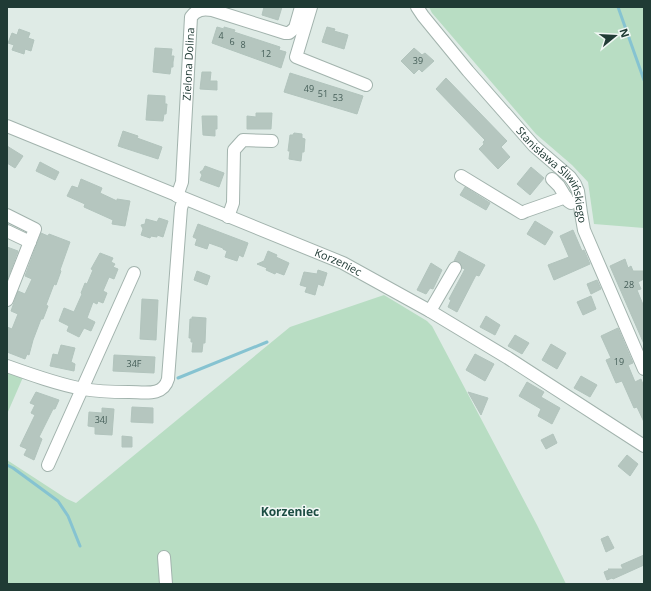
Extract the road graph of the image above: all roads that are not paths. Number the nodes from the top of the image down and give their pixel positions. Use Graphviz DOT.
graph roads {
  1 [pos="301,7"];
  2 [pos="312,7"];
  3 [pos="417,7"];
  4 [pos="366,85"];
  5 [pos="7,126"];
  6 [pos="272,141"];
  7 [pos="461,176"];
  8 [pos="552,179"];
  9 [pos="180,197"];
  10 [pos="566,198"];
  11 [pos="580,202"];
  12 [pos="7,215"];
  13 [pos="228,217"];
  14 [pos="7,232"];
  15 [pos="30,242"];
  16 [pos="455,268"];
  17 [pos="134,273"];
  18 [pos="7,300"];
  19 [pos="430,311"];
  20 [pos="7,366"];
  21 [pos="644,369"];
  22 [pos="82,389"];
  23 [pos="644,446"];
  24 [pos="48,465"];
  25 [pos="164,556"];
  26 [pos="166,584"];
  1 -- 9 [label="street, Zielona Dolina"];
  2 -- 4 [label="street"];
  3 -- 11 [label="street, Stanisława Śliwińskiego"];
  5 -- 9 [label="street, Korzeniec"];
  6 -- 13 [label="street"];
  7 -- 10 [label="street"];
  8 -- 10 [label="street"];
  9 -- 13 [label="street, Korzeniec"];
  9 -- 22 [label="street"];
  10 -- 11 [label="street"];
  11 -- 21 [label="street, Stanisława Śliwińskiego"];
  12 -- 15 [label="street"];
  13 -- 19 [label="street, Korzeniec"];
  14 -- 15 [label="street"];
  15 -- 18 [label="street"];
  16 -- 19 [label="street"];
  17 -- 22 [label="street"];
  19 -- 23 [label="street, Korzeniec"];
  20 -- 22 [label="street"];
  22 -- 24 [label="street"];
  25 -- 26 [label="street"];
}
